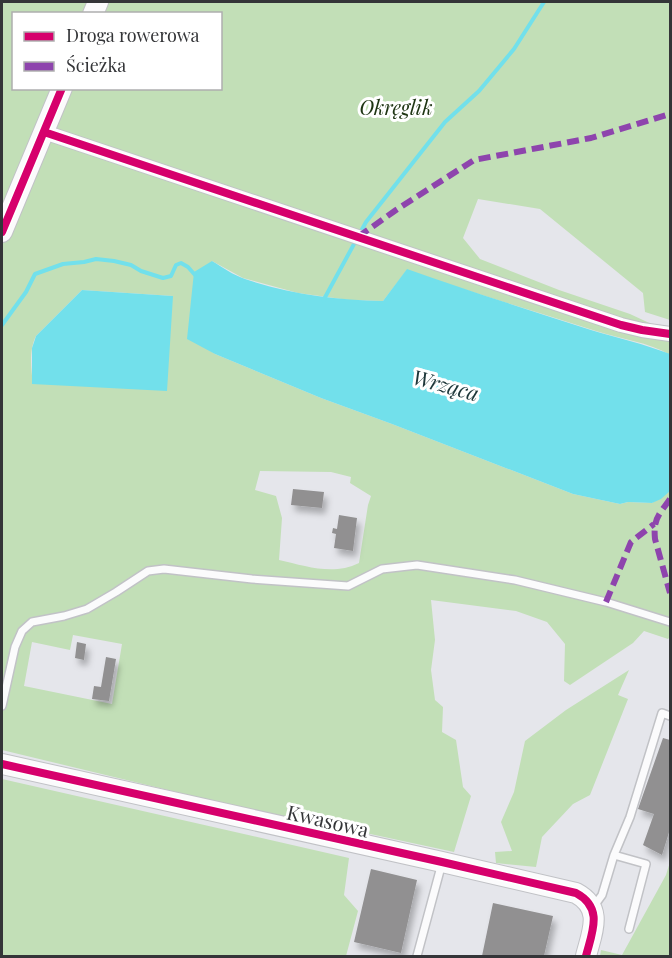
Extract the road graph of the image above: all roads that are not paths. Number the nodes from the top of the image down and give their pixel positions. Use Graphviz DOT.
graph roads {
  1 [pos="61,90"];
  2 [pos="44,132"];
  3 [pos="2,232"];
  4 [pos="670,334"];
  5 [pos="670,622"];
  6 [pos="2,706"];
  7 [pos="670,716"];
  8 [pos="2,764"];
  9 [pos="614,855"];
  10 [pos="442,862"];
  11 [pos="592,908"];
  12 [pos="628,929"];
  13 [pos="417,957"];
  14 [pos="586,957"];
  1 -- 2 [label="street"];
  2 -- 3 [label="street"];
  2 -- 4 [label="street"];
  5 -- 6 [label="lane"];
  7 -- 9 [label="lane"];
  8 -- 10 [label="street, Kwasowa"];
  9 -- 11 [label="lane"];
  9 -- 12 [label="lane"];
  10 -- 11 [label="street, Kwasowa"];
  10 -- 13 [label="lane"];
  11 -- 14 [label="street"];
}
